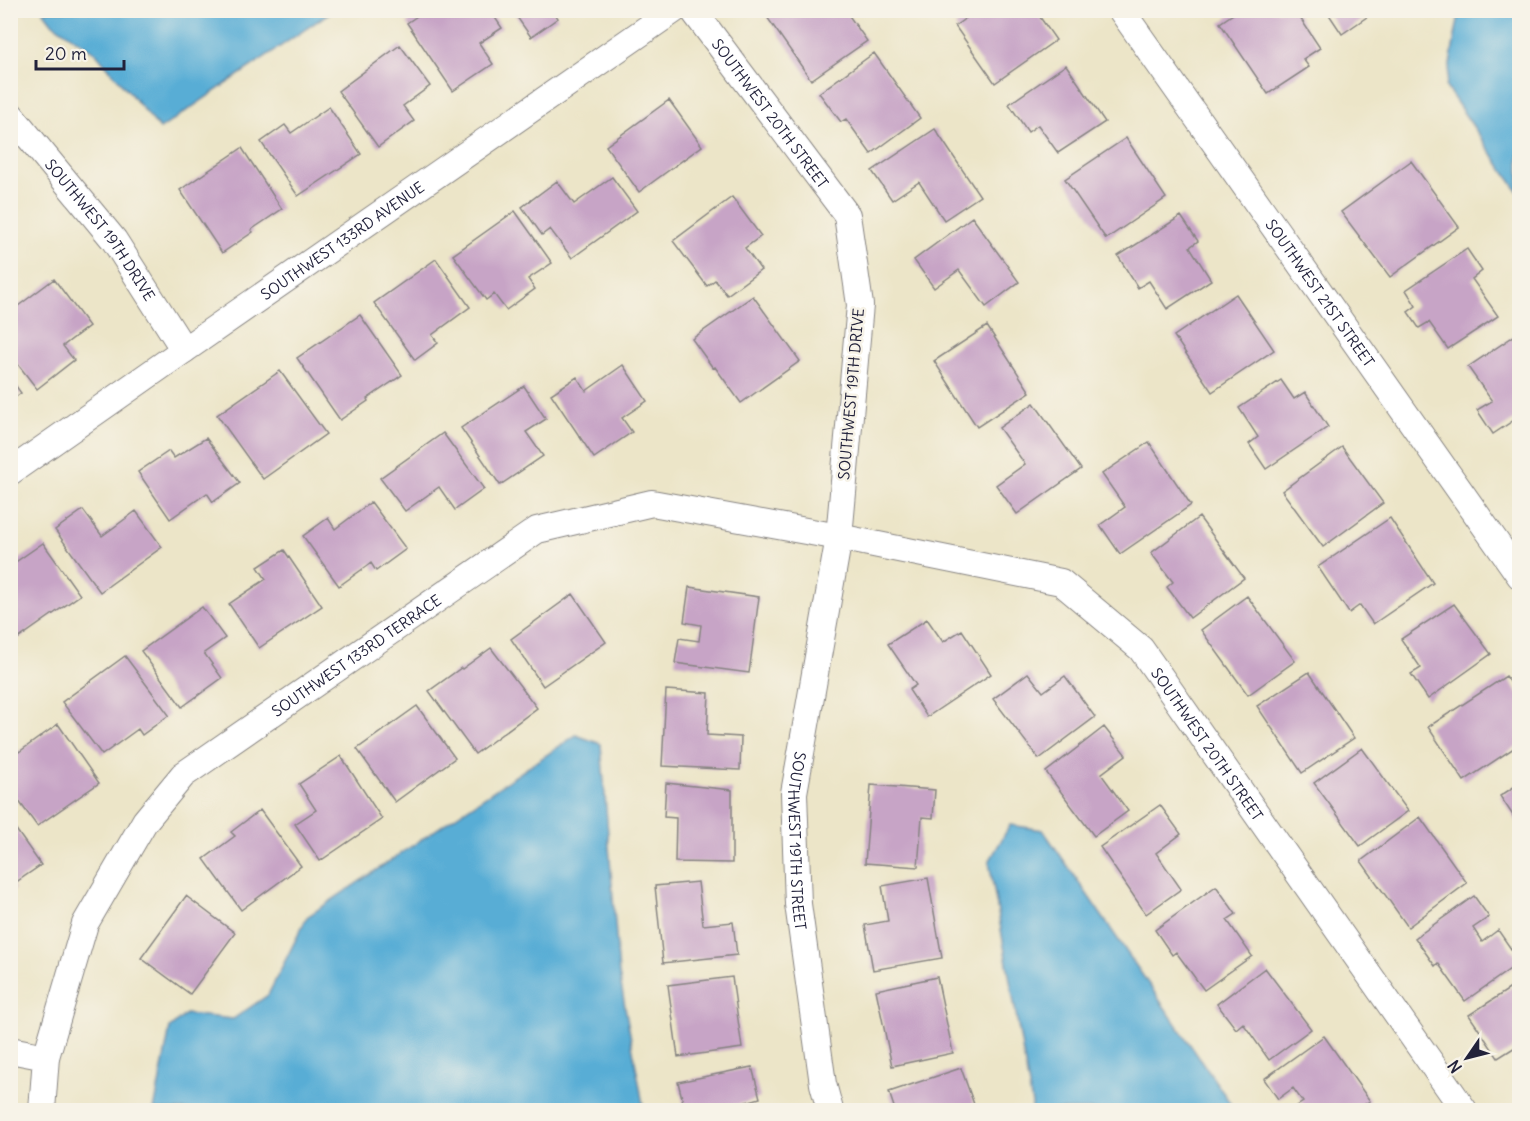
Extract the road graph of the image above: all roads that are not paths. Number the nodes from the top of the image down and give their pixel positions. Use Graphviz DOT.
graph roads {
  1 [pos="674,10"];
  2 [pos="693,10"];
  3 [pos="1121,10"];
  4 [pos="10,114"];
  5 [pos="847,215"];
  6 [pos="184,350"];
  7 [pos="10,472"];
  8 [pos="839,537"];
  9 [pos="1520,576"];
  10 [pos="10,1050"];
  11 [pos="46,1058"];
  12 [pos="42,1110"];
  13 [pos="830,1110"];
  14 [pos="1464,1110"];
  1 -- 6 [label="street, SOUTHWEST 133RD AVENUE"];
  2 -- 5 [label="street, SOUTHWEST 20TH STREET"];
  3 -- 9 [label="street, SOUTHWEST 21ST STREET"];
  4 -- 6 [label="street, SOUTHWEST 19TH DRIVE"];
  5 -- 8 [label="street, SOUTHWEST 19TH DRIVE"];
  6 -- 7 [label="street, SOUTHWEST 133RD AVENUE"];
  8 -- 11 [label="street, SOUTHWEST 133RD TERRACE"];
  8 -- 13 [label="street, SOUTHWEST 19TH STREET"];
  8 -- 14 [label="street, SOUTHWEST 20TH STREET"];
  10 -- 11 [label="street"];
  11 -- 12 [label="street, SOUTHWEST 133RD TERRACE"];
}
